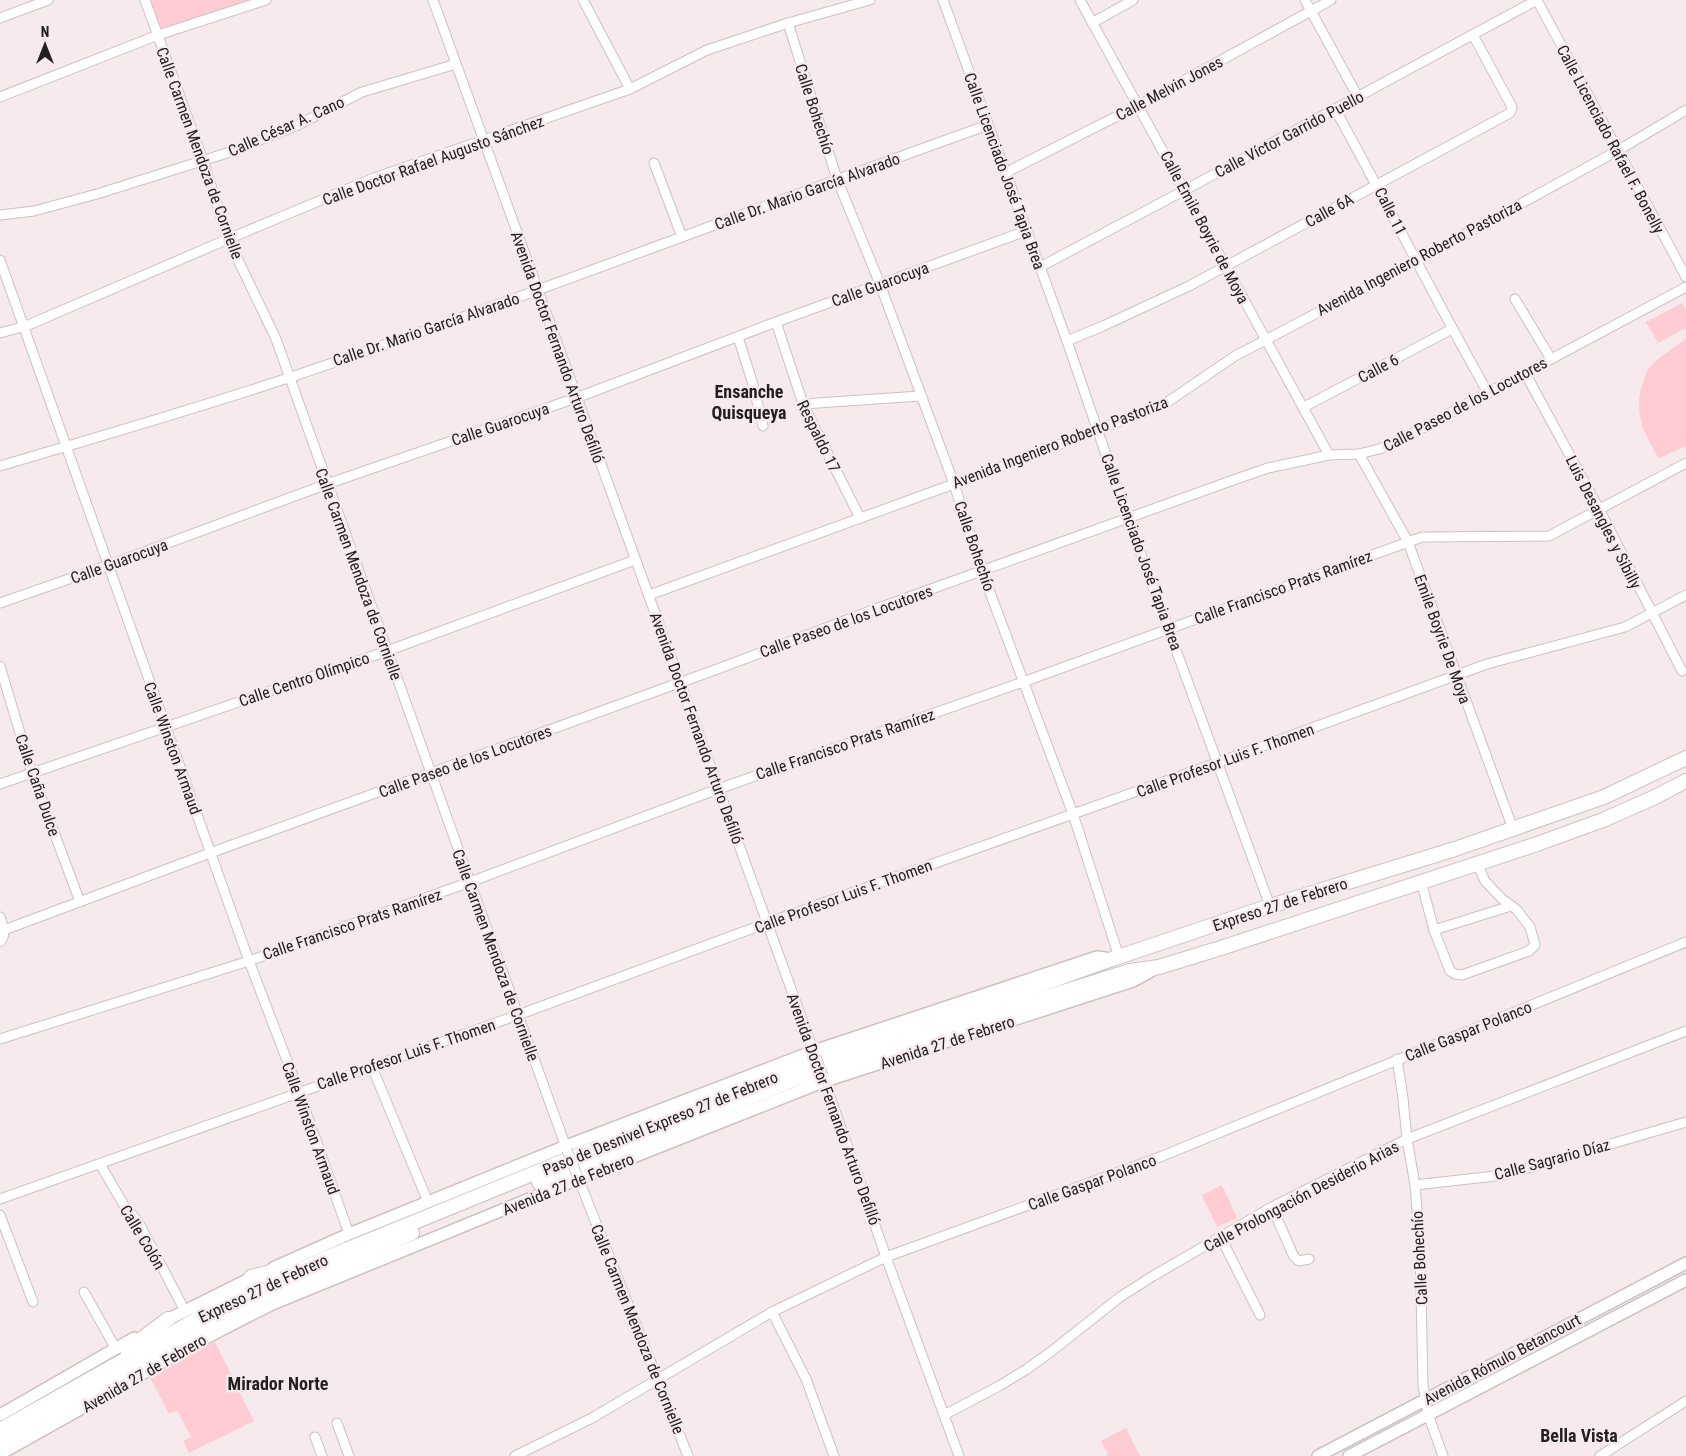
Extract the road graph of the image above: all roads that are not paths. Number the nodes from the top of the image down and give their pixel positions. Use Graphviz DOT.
graph roads {
  1 [pos="48,0"];
  2 [pos="145,0"];
  3 [pos="266,0"];
  4 [pos="433,0"];
  5 [pos="583,0"];
  6 [pos="870,0"];
  7 [pos="943,0"];
  8 [pos="1080,0"];
  9 [pos="1133,0"];
  10 [pos="1305,0"];
  11 [pos="1332,0"];
  12 [pos="1537,0"];
  13 [pos="1311,11"];
  14 [pos="0,18"];
  15 [pos="1092,22"];
  16 [pos="788,23"];
  17 [pos="158,35"];
  18 [pos="1473,35"];
  19 [pos="456,64"];
  20 [pos="630,89"];
  21 [pos="0,96"];
  22 [pos="1358,97"];
  23 [pos="1139,105"];
  24 [pos="1335,109"];
  25 [pos="1686,110"];
  26 [pos="988,125"];
  27 [pos="484,140"];
  28 [pos="1617,151"];
  29 [pos="203,160"];
  30 [pos="654,163"];
  31 [pos="1005,173"];
  32 [pos="838,179"];
  33 [pos="1376,184"];
  34 [pos="1185,190"];
  35 [pos="0,215"];
  36 [pos="1026,231"];
  37 [pos="682,237"];
  38 [pos="228,238"];
  39 [pos="0,260"];
  40 [pos="1416,261"];
  41 [pos="1226,266"];
  42 [pos="1040,267"];
  43 [pos="1686,277"];
  44 [pos="880,284"];
  45 [pos="1686,286"];
  46 [pos="538,290"];
  47 [pos="1516,299"];
  48 [pos="776,322"];
  49 [pos="24,326"];
  50 [pos="1452,329"];
  51 [pos="0,332"];
  52 [pos="738,337"];
  53 [pos="1265,340"];
  54 [pos="1067,341"];
  55 [pos="1551,359"];
  56 [pos="1525,373"];
  57 [pos="289,378"];
  58 [pos="1488,393"];
  59 [pos="920,396"];
  60 [pos="576,398"];
  61 [pos="802,404"];
  62 [pos="1304,407"];
  63 [pos="762,426"];
  64 [pos="1098,429"];
  65 [pos="67,446"];
  66 [pos="1359,454"];
  67 [pos="1329,455"];
  68 [pos="1686,462"];
  69 [pos="0,466"];
  70 [pos="327,484"];
  71 [pos="954,484"];
  72 [pos="1598,509"];
  73 [pos="860,518"];
  74 [pos="1128,519"];
  75 [pos="1408,542"];
  76 [pos="635,560"];
  77 [pos="109,565"];
  78 [pos="982,571"];
  79 [pos="649,595"];
  80 [pos="1686,595"];
  81 [pos="0,603"];
  82 [pos="1652,614"];
  83 [pos="1169,628"];
  84 [pos="386,651"];
  85 [pos="0,666"];
  86 [pos="1682,671"];
  87 [pos="1456,675"];
  88 [pos="1023,682"];
  89 [pos="680,683"];
  90 [pos="165,727"];
  91 [pos="1686,758"];
  92 [pos="1219,762"];
  93 [pos="32,773"];
  94 [pos="432,773"];
  95 [pos="1686,781"];
  96 [pos="0,784"];
  97 [pos="718,789"];
  98 [pos="1072,814"];
  99 [pos="1513,829"];
  100 [pos="210,853"];
  101 [pos="1478,863"];
  102 [pos="1421,881"];
  103 [pos="470,882"];
  104 [pos="80,902"];
  105 [pos="1270,906"];
  106 [pos="1511,906"];
  107 [pos="0,917"];
  108 [pos="767,923"];
  109 [pos="4,930"];
  110 [pos="1434,930"];
  111 [pos="0,942"];
  112 [pos="1686,942"];
  113 [pos="1115,958"];
  114 [pos="249,960"];
  115 [pos="1159,967"];
  116 [pos="518,1015"];
  117 [pos="1686,1031"];
  118 [pos="0,1039"];
  119 [pos="870,1049"];
  120 [pos="815,1054"];
  121 [pos="1397,1059"];
  122 [pos="372,1067"];
  123 [pos="824,1079"];
  124 [pos="298,1092"];
  125 [pos="1686,1122"];
  126 [pos="1407,1139"];
  127 [pos="567,1148"];
  128 [pos="100,1164"];
  129 [pos="577,1177"];
  130 [pos="1415,1185"];
  131 [pos="0,1199"];
  132 [pos="428,1202"];
  133 [pos="1272,1207"];
  134 [pos="452,1212"];
  135 [pos="0,1215"];
  136 [pos="349,1234"];
  137 [pos="1221,1238"];
  138 [pos="886,1257"];
  139 [pos="340,1258"];
  140 [pos="1309,1259"];
  141 [pos="1686,1263"];
  142 [pos="251,1277"];
  143 [pos="1686,1280"];
  144 [pos="84,1292"];
  145 [pos="33,1302"];
  146 [pos="270,1304"];
  147 [pos="185,1311"];
  148 [pos="772,1312"];
  149 [pos="1260,1315"];
  150 [pos="168,1319"];
  151 [pos="194,1344"];
  152 [pos="116,1349"];
  153 [pos="658,1380"];
  154 [pos="87,1387"];
  155 [pos="1425,1399"];
  156 [pos="1686,1401"];
  157 [pos="1428,1414"];
  158 [pos="0,1415"];
  159 [pos="944,1415"];
  160 [pos="337,1424"];
  161 [pos="0,1430"];
  162 [pos="315,1437"];
  163 [pos="0,1441"];
  164 [pos="0,1454"];
  165 [pos="322,1456"];
  166 [pos="349,1456"];
  167 [pos="515,1456"];
  168 [pos="688,1456"];
  169 [pos="834,1456"];
  170 [pos="959,1456"];
  171 [pos="1318,1456"];
  172 [pos="1349,1456"];
  173 [pos="1443,1456"];
  174 [pos="1600,1456"];
  1 -- 14 [label="street"];
  2 -- 17 [label="street, Calle Carmen Mendoza de Cornielle"];
  3 -- 17 [label="street"];
  4 -- 19 [label="street, Avenida Doctor Fernando Arturo Defilló"];
  5 -- 20 [label="street"];
  6 -- 16 [label="street, Calle Doctor Rafael Augusto Sánchez"];
  7 -- 26 [label="street, Calle Licenciado José Tapia Brea"];
  8 -- 15 [label="street, Calle Emile Boyrie de Moya"];
  9 -- 15 [label="street"];
  10 -- 13 [label="street"];
  11 -- 13 [label="street, Calle Melvin Jones"];
  12 -- 18 [label="street, Calle Víctor Garrido Puello"];
  12 -- 28 [label="street, Calle Licenciado Rafael F. Bonelly"];
  13 -- 22 [label="street"];
  13 -- 23 [label="street, Calle Melvin Jones"];
  15 -- 23 [label="street, Calle Emile Boyrie de Moya"];
  16 -- 20 [label="street, Calle Doctor Rafael Augusto Sánchez"];
  16 -- 32 [label="street, Calle Bohechío"];
  17 -- 21 [label="street"];
  17 -- 29 [label="street, Calle Carmen Mendoza de Cornielle"];
  18 -- 22 [label="street, Calle Víctor Garrido Puello"];
  18 -- 33 [label="street, Calle 6A"];
  19 -- 27 [label="street, Avenida Doctor Fernando Arturo Defilló"];
  19 -- 29 [label="street, Calle César A. Cano"];
  20 -- 27 [label="street, Calle Doctor Rafael Augusto Sánchez"];
  22 -- 24 [label="street, Calle Víctor Garrido Puello"];
  23 -- 31 [label="street, Calle Melvin Jones"];
  23 -- 34 [label="street, Calle Emile Boyrie de Moya"];
  24 -- 33 [label="street, Calle 11"];
  24 -- 34 [label="street, Calle Víctor Garrido Puello"];
  25 -- 28 [label="street, Avenida Ingeniero Roberto Pastoriza"];
  26 -- 31 [label="street, Calle Licenciado José Tapia Brea"];
  26 -- 32 [label="street, Calle Dr. Mario García Alvarado"];
  27 -- 38 [label="street, Calle Doctor Rafael Augusto Sánchez"];
  27 -- 46 [label="street, Avenida Doctor Fernando Arturo Defilló"];
  28 -- 40 [label="street, Avenida Ingeniero Roberto Pastoriza"];
  28 -- 43 [label="street, Calle Licenciado Rafael F. Bonelly"];
  29 -- 35 [label="street, Calle César A. Cano"];
  29 -- 38 [label="street, Calle Carmen Mendoza de Cornielle"];
  30 -- 37 [label="street"];
  31 -- 36 [label="street, Calle Licenciado José Tapia Brea"];
  32 -- 37 [label="street, Calle Dr. Mario García Alvarado"];
  32 -- 44 [label="street, Calle Bohechío"];
  33 -- 40 [label="street, Calle 11"];
  33 -- 41 [label="street, Calle 6A"];
  34 -- 41 [label="street, Calle Emile Boyrie de Moya"];
  34 -- 42 [label="street, Calle Víctor Garrido Puello"];
  36 -- 42 [label="street, Calle Licenciado José Tapia Brea"];
  36 -- 44 [label="street, Calle Guarocuya"];
  37 -- 46 [label="street, Calle Dr. Mario García Alvarado"];
  38 -- 49 [label="street, Calle Doctor Rafael Augusto Sánchez"];
  38 -- 57 [label="street, Calle Carmen Mendoza de Cornielle"];
  39 -- 49 [label="street, Calle Winston Armaud"];
  40 -- 50 [label="street, Calle 11"];
  40 -- 53 [label="street, Avenida Ingeniero Roberto Pastoriza"];
  41 -- 53 [label="street, Calle Emile Boyrie de Moya"];
  41 -- 54 [label="street, Calle 6A"];
  42 -- 54 [label="street, Calle Licenciado José Tapia Brea"];
  44 -- 48 [label="street, Calle Guarocuya"];
  44 -- 59 [label="street, Calle Bohechío"];
  45 -- 55 [label="street, Calle Paseo de los Locutores"];
  46 -- 57 [label="street, Calle Dr. Mario García Alvarado"];
  46 -- 60 [label="street, Avenida Doctor Fernando Arturo Defilló"];
  47 -- 55 [label="street"];
  48 -- 52 [label="street, Calle Guarocuya"];
  48 -- 61 [label="street, Respaldo 17"];
  49 -- 51 [label="street, Calle Doctor Rafael Augusto Sánchez"];
  49 -- 65 [label="street, Calle Winston Armaud"];
  50 -- 58 [label="street, Calle 11"];
  50 -- 62 [label="street, Calle 6"];
  52 -- 60 [label="street, Calle Guarocuya"];
  52 -- 63 [label="street"];
  53 -- 62 [label="street, Calle Emile Boyrie de Moya"];
  53 -- 64 [label="street, Avenida Ingeniero Roberto Pastoriza"];
  54 -- 64 [label="street, Calle Licenciado José Tapia Brea"];
  55 -- 56 [label="street, Calle Paseo de los Locutores"];
  56 -- 58 [label="street, Calle Paseo de los Locutores"];
  56 -- 72 [label="street, Luis Desangles y Sibilly"];
  57 -- 65 [label="street, Calle Dr. Mario García Alvarado"];
  57 -- 70 [label="street, Calle Carmen Mendoza de Cornielle"];
  58 -- 66 [label="street, Calle Paseo de los Locutores"];
  59 -- 61 [label="street"];
  59 -- 71 [label="street, Calle Bohechío"];
  60 -- 70 [label="street, Calle Guarocuya"];
  60 -- 76 [label="street, Avenida Doctor Fernando Arturo Defilló"];
  61 -- 73 [label="street, Respaldo 17"];
  62 -- 67 [label="street, Calle Emile Boyrie de Moya"];
  64 -- 71 [label="street, Avenida Ingeniero Roberto Pastoriza"];
  64 -- 74 [label="street, Calle Licenciado José Tapia Brea"];
  65 -- 69 [label="street, Calle Dr. Mario García Alvarado"];
  65 -- 77 [label="street, Calle Winston Armaud"];
  66 -- 67 [label="street, Calle Paseo de los Locutores"];
  66 -- 75 [label="street, Emile Boyrie De Moya"];
  67 -- 74 [label="street, Calle Paseo de los Locutores"];
  68 -- 72 [label="street, Calle Francisco Prats Ramírez"];
  70 -- 77 [label="street, Calle Guarocuya"];
  70 -- 84 [label="street, Calle Carmen Mendoza de Cornielle"];
  71 -- 73 [label="street, Avenida Ingeniero Roberto Pastoriza"];
  71 -- 78 [label="street, Calle Bohechío"];
  72 -- 75 [label="street, Calle Francisco Prats Ramírez"];
  72 -- 82 [label="street, Luis Desangles y Sibilly"];
  73 -- 79 [label="street, Avenida Ingeniero Roberto Pastoriza"];
  74 -- 78 [label="street, Calle Paseo de los Locutores"];
  74 -- 83 [label="street, Calle Licenciado José Tapia Brea"];
  75 -- 83 [label="street, Calle Francisco Prats Ramírez"];
  75 -- 87 [label="street, Emile Boyrie De Moya"];
  76 -- 79 [label="street, Avenida Doctor Fernando Arturo Defilló"];
  76 -- 84 [label="street, Calle Centro Olímpico"];
  77 -- 81 [label="street, Calle Guarocuya"];
  77 -- 90 [label="street, Calle Winston Armaud"];
  78 -- 88 [label="street, Calle Bohechío"];
  78 -- 89 [label="street, Calle Paseo de los Locutores"];
  79 -- 89 [label="street, Avenida Doctor Fernando Arturo Defilló"];
  80 -- 82 [label="street, Calle Profesor Luis F. Thomen"];
  82 -- 86 [label="street, Luis Desangles y Sibilly"];
  82 -- 87 [label="street, Calle Profesor Luis F. Thomen"];
  83 -- 88 [label="street, Calle Francisco Prats Ramírez"];
  83 -- 92 [label="street, Calle Licenciado José Tapia Brea"];
  84 -- 90 [label="street, Calle Centro Olímpico"];
  84 -- 94 [label="street, Calle Carmen Mendoza de Cornielle"];
  85 -- 93 [label="street, Calle Caña Dulce"];
  87 -- 92 [label="street, Calle Profesor Luis F. Thomen"];
  87 -- 99 [label="street, Emile Boyrie De Moya"];
  88 -- 97 [label="street, Calle Francisco Prats Ramírez"];
  88 -- 98 [label="street, Calle Bohechío"];
  89 -- 94 [label="street, Calle Paseo de los Locutores"];
  89 -- 97 [label="street, Avenida Doctor Fernando Arturo Defilló"];
  90 -- 93 [label="street, Calle Centro Olímpico"];
  90 -- 100 [label="street, Calle Winston Armaud"];
  91 -- 99 [label="highway, Expreso 27 de Febrero"];
  92 -- 98 [label="street, Calle Profesor Luis F. Thomen"];
  92 -- 105 [label="street, Calle Licenciado José Tapia Brea"];
  93 -- 96 [label="street, Calle Centro Olímpico"];
  93 -- 104 [label="street, Calle Caña Dulce"];
  94 -- 100 [label="street, Calle Paseo de los Locutores"];
  94 -- 103 [label="street, Calle Carmen Mendoza de Cornielle"];
  95 -- 101 [label="highway, Expreso 27 de Febrero"];
  97 -- 103 [label="street, Calle Francisco Prats Ramírez"];
  97 -- 108 [label="street, Avenida Doctor Fernando Arturo Defilló"];
  98 -- 108 [label="street, Calle Profesor Luis F. Thomen"];
  98 -- 113 [label="street, Calle Bohechío"];
  99 -- 105 [label="highway, Expreso 27 de Febrero"];
  100 -- 104 [label="street, Calle Paseo de los Locutores"];
  100 -- 114 [label="street, Calle Winston Armaud"];
  101 -- 102 [label="highway, Expreso 27 de Febrero"];
  101 -- 106 [label="street"];
  102 -- 110 [label="street"];
  102 -- 115 [label="highway, Expreso 27 de Febrero"];
  103 -- 114 [label="street, Calle Francisco Prats Ramírez"];
  103 -- 116 [label="street, Calle Carmen Mendoza de Cornielle"];
  104 -- 109 [label="street, Calle Paseo de los Locutores"];
  105 -- 113 [label="highway, Expreso 27 de Febrero"];
  106 -- 110 [label="street"];
  106 -- 110 [label="street"];
  107 -- 109 [label="street"];
  108 -- 116 [label="street, Calle Profesor Luis F. Thomen"];
  108 -- 120 [label="street, Avenida Doctor Fernando Arturo Defilló"];
  109 -- 111 [label="street"];
  112 -- 121 [label="street, Calle Gaspar Polanco"];
  113 -- 119 [label="highway, Expreso 27 de Febrero"];
  113 -- 120 [label="main road, Avenida 27 de Febrero"];
  114 -- 118 [label="street, Calle Francisco Prats Ramírez"];
  114 -- 124 [label="street, Calle Winston Armaud"];
  115 -- 119 [label="highway, Expreso 27 de Febrero"];
  115 -- 123 [label="main road, Avenida 27 de Febrero"];
  116 -- 122 [label="street, Calle Profesor Luis F. Thomen"];
  116 -- 127 [label="street, Calle Carmen Mendoza de Cornielle"];
  117 -- 126 [label="street, Calle Prolongación Desiderio Arias"];
  119 -- 134 [label="highway, Paso de Desnivel Expreso 27 de Febrero"];
  120 -- 123 [label="street, Avenida Doctor Fernando Arturo Defilló, bridge"];
  120 -- 127 [label="main road, Avenida 27 de Febrero"];
  121 -- 126 [label="street, Calle Bohechío"];
  121 -- 138 [label="street, Calle Gaspar Polanco"];
  122 -- 124 [label="street, Calle Profesor Luis F. Thomen"];
  122 -- 132 [label="street"];
  123 -- 129 [label="main road, Avenida 27 de Febrero"];
  123 -- 138 [label="street, Avenida Doctor Fernando Arturo Defilló"];
  124 -- 128 [label="street, Calle Profesor Luis F. Thomen"];
  124 -- 136 [label="street, Calle Winston Armaud"];
  125 -- 130 [label="street, Calle Sagrario Díaz"];
  126 -- 130 [label="street, Calle Bohechío"];
  126 -- 133 [label="street, Calle Prolongación Desiderio Arias"];
  127 -- 129 [label="street, Calle Carmen Mendoza de Cornielle, bridge"];
  127 -- 132 [label="main road, Avenida 27 de Febrero"];
  128 -- 131 [label="street, Calle Profesor Luis F. Thomen"];
  128 -- 147 [label="street, Calle Colón"];
  129 -- 146 [label="main road, Avenida 27 de Febrero"];
  129 -- 153 [label="street, Calle Carmen Mendoza de Cornielle"];
  130 -- 155 [label="street, Calle Bohechío"];
  132 -- 136 [label="main road, Avenida 27 de Febrero"];
  133 -- 137 [label="street, Calle Prolongación Desiderio Arias"];
  133 -- 140 [label="street"];
  134 -- 139 [label="highway, Expreso 27 de Febrero"];
  135 -- 145 [label="street"];
  136 -- 142 [label="main road, Avenida 27 de Febrero"];
  137 -- 149 [label="street"];
  137 -- 159 [label="street, Calle Prolongación Desiderio Arias"];
  138 -- 148 [label="street, Calle Gaspar Polanco"];
  138 -- 159 [label="street, Avenida Doctor Fernando Arturo Defilló"];
  139 -- 142 [label="highway"];
  139 -- 146 [label="highway"];
  139 -- 154 [label="highway, Expreso 27 de Febrero"];
  141 -- 155 [label="main road, Avenida Rómulo Betancourt"];
  142 -- 147 [label="main road, Avenida 27 de Febrero"];
  143 -- 157 [label="main road, Avenida Rómulo Betancourt"];
  144 -- 152 [label="street"];
  146 -- 151 [label="main road, Avenida 27 de Febrero"];
  147 -- 150 [label="main road, Avenida 27 de Febrero"];
  148 -- 153 [label="street, Calle Gaspar Polanco"];
  148 -- 169 [label="street"];
  150 -- 152 [label="main road, Avenida 27 de Febrero"];
  150 -- 154 [label="highway"];
  151 -- 154 [label="highway"];
  151 -- 164 [label="main road, Avenida 27 de Febrero"];
  152 -- 158 [label="main road, Avenida 27 de Febrero"];
  153 -- 167 [label="street, Calle Gaspar Polanco"];
  153 -- 168 [label="street, Calle Carmen Mendoza de Cornielle"];
  154 -- 161 [label="highway"];
  154 -- 163 [label="highway"];
  155 -- 157 [label="street, Calle Bohechío"];
  155 -- 171 [label="main road, Avenida Rómulo Betancourt"];
  156 -- 174 [label="street"];
  157 -- 172 [label="main road, Avenida Rómulo Betancourt"];
  157 -- 173 [label="street, Calle Bohechío"];
  159 -- 170 [label="street, Avenida Doctor Fernando Arturo Defilló"];
  160 -- 166 [label="street"];
  162 -- 165 [label="street"];
}
